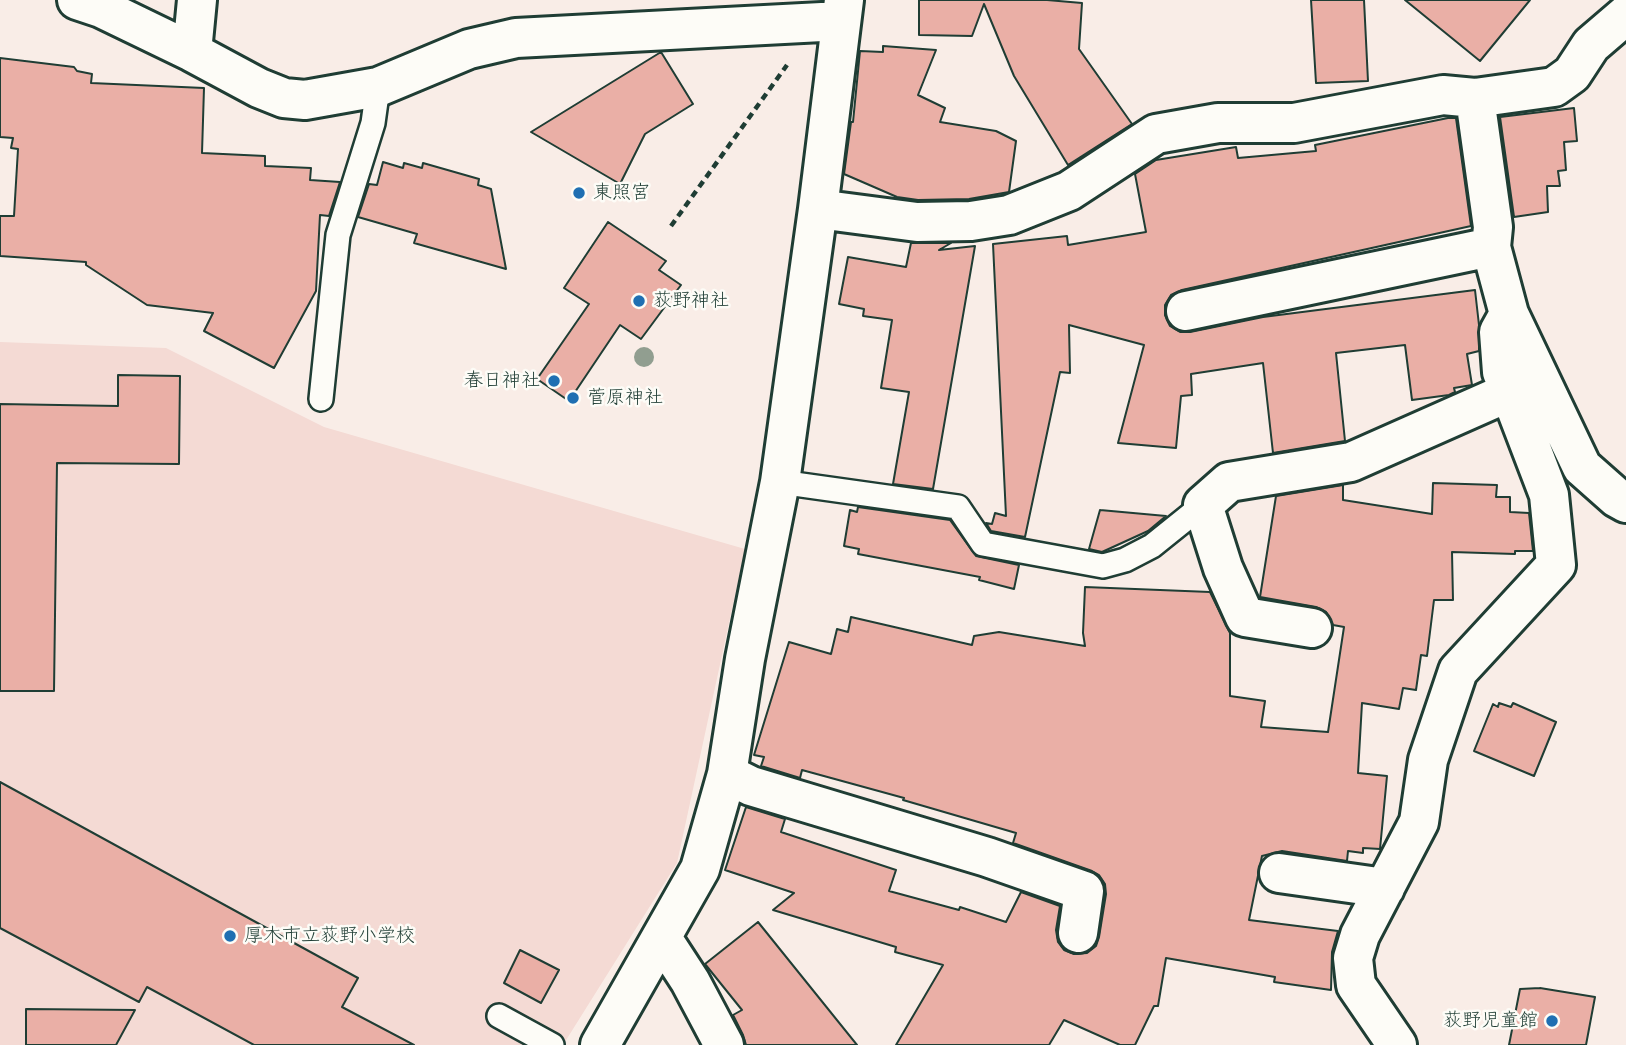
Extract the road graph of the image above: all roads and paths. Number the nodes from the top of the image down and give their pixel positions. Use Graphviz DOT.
graph roads {
  1 [pos="77,0"];
  2 [pos="197,0"];
  3 [pos="835,14"];
  4 [pos="1626,15"];
  5 [pos="192,52"];
  6 [pos="378,87"];
  7 [pos="1475,97"];
  8 [pos="818,209"];
  9 [pos="671,226"];
  10 [pos="1491,247"];
  11 [pos="1186,311"];
  12 [pos="1509,314"];
  13 [pos="1509,392"];
  14 [pos="321,399"];
  15 [pos="780,482"];
  16 [pos="1626,503"];
  17 [pos="1203,505"];
  18 [pos="1312,628"];
  19 [pos="727,774"];
  20 [pos="1279,873"];
  21 [pos="1385,887"];
  22 [pos="1078,933"];
  23 [pos="662,938"];
  24 [pos="499,1016"];
  25 [pos="552,1045"];
  26 [pos="600,1045"];
  27 [pos="723,1045"];
  28 [pos="1397,1045"];
  1 -- 5 [label="street"];
  2 -- 5 [label="street"];
  3 -- 6 [label="street"];
  3 -- 8 [label="street"];
  3 -- 9 [label="path"];
  4 -- 7 [label="street"];
  5 -- 6 [label="street"];
  6 -- 14 [label="lane"];
  7 -- 8 [label="street"];
  7 -- 10 [label="street"];
  8 -- 15 [label="street"];
  10 -- 11 [label="street"];
  10 -- 12 [label="street"];
  12 -- 13 [label="street"];
  12 -- 16 [label="street"];
  13 -- 17 [label="street"];
  13 -- 21 [label="street"];
  15 -- 17 [label="lane"];
  15 -- 19 [label="street"];
  17 -- 18 [label="street"];
  19 -- 22 [label="street"];
  19 -- 23 [label="street"];
  20 -- 21 [label="street"];
  21 -- 28 [label="street"];
  23 -- 26 [label="street"];
  23 -- 27 [label="street"];
  24 -- 25 [label="lane"];
}
